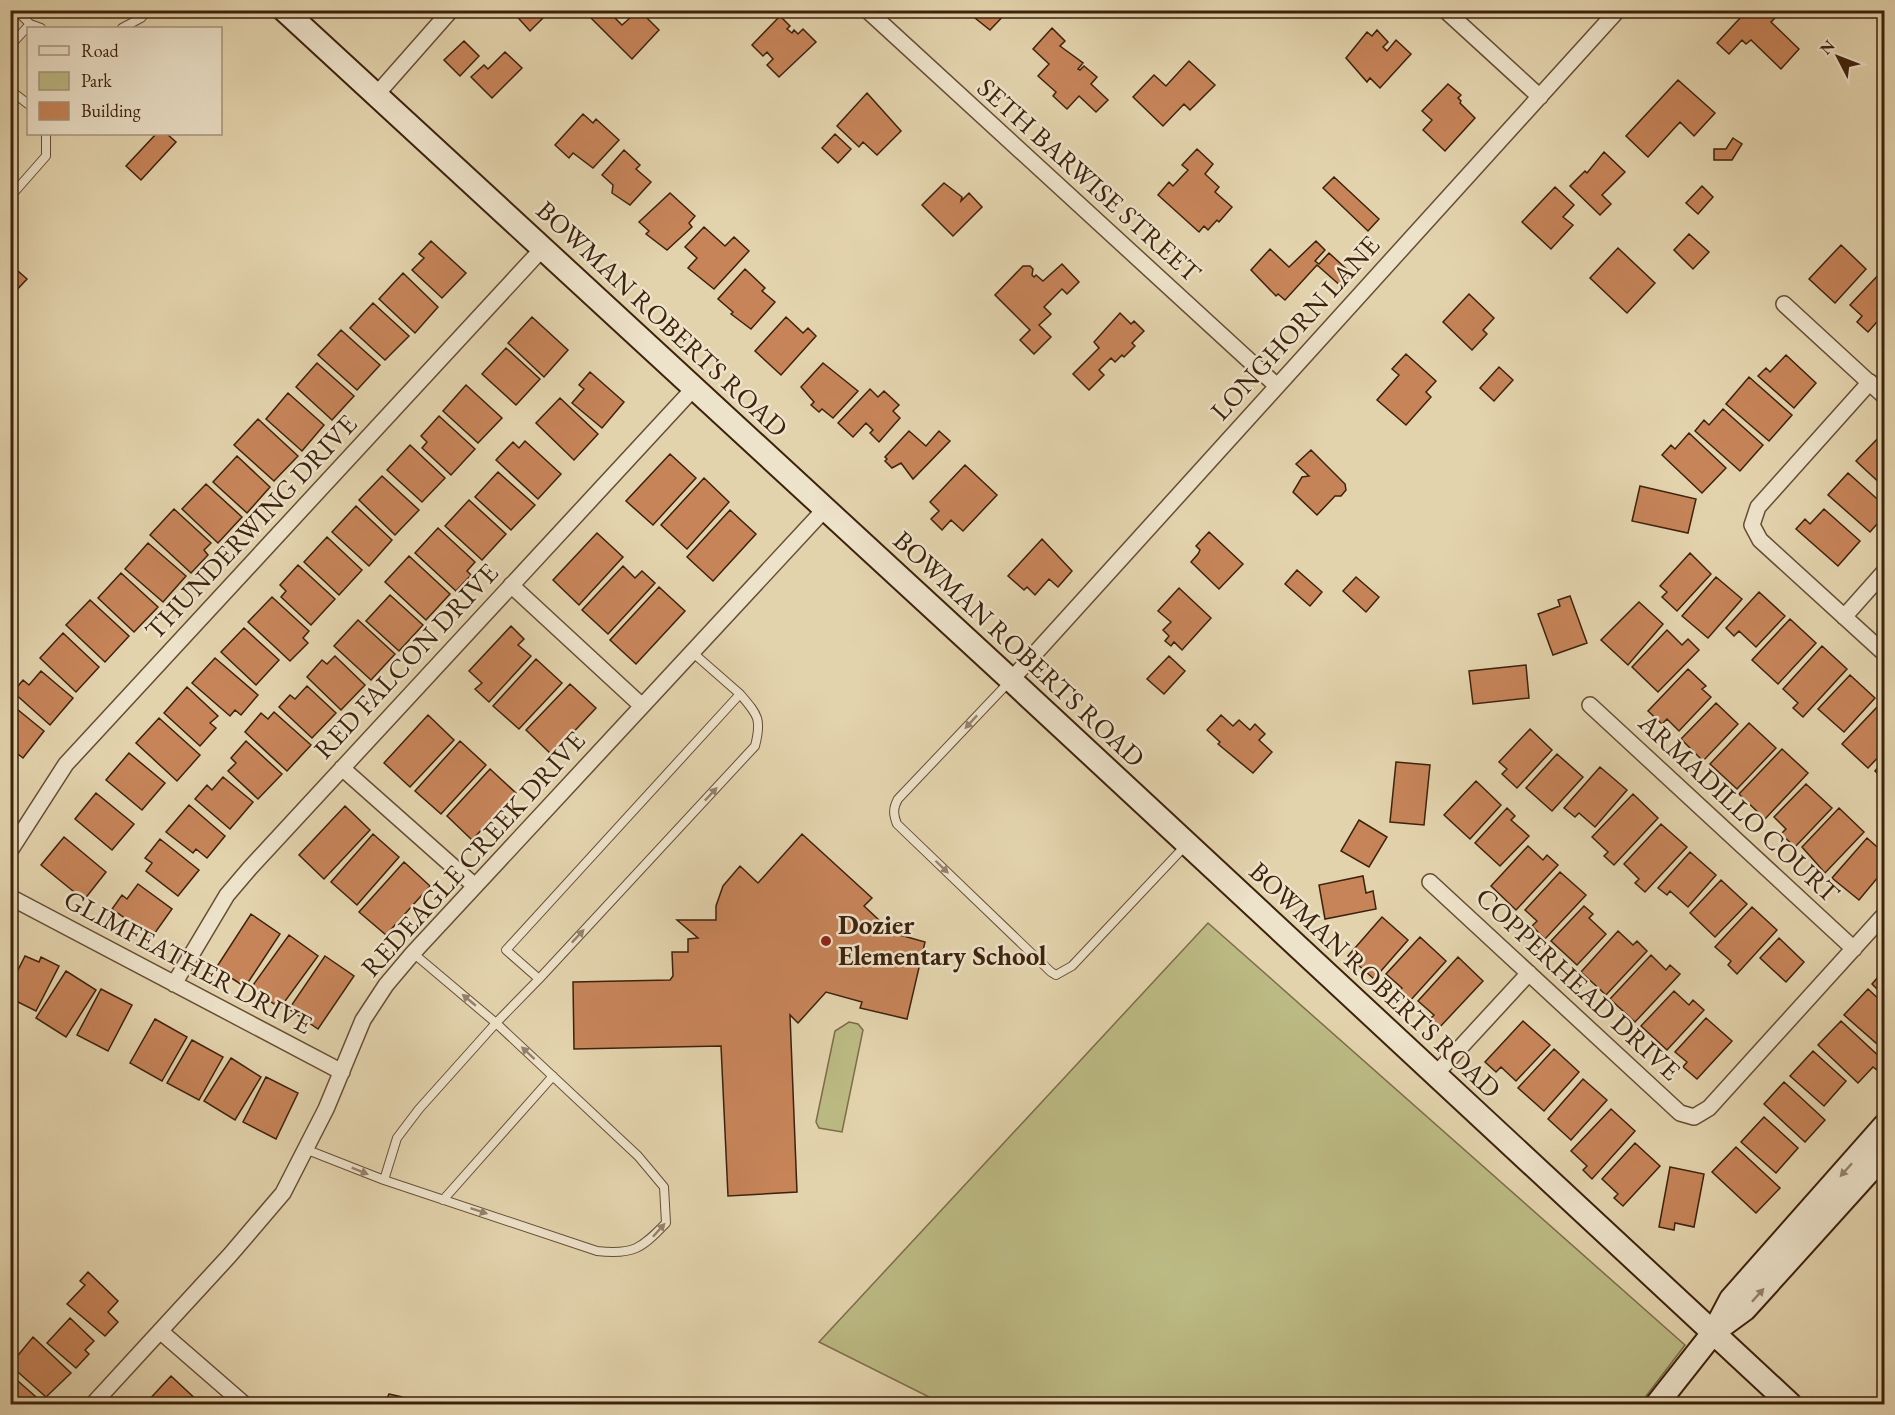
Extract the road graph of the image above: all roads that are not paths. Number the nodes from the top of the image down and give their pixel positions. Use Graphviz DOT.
graph roads {
  1 [pos="16,10"];
  2 [pos="148,10"];
  3 [pos="284,10"];
  4 [pos="451,10"];
  5 [pos="867,10"];
  6 [pos="1445,10"];
  7 [pos="1618,10"];
  8 [pos="30,24"];
  9 [pos="27,27"];
  10 [pos="27,27"];
  11 [pos="38,27"];
  12 [pos="124,27"];
  13 [pos="10,46"];
  14 [pos="10,90"];
  15 [pos="377,94"];
  16 [pos="1539,97"];
  17 [pos="27,103"];
  18 [pos="46,135"];
  19 [pos="10,197"];
  20 [pos="543,248"];
  21 [pos="1784,304"];
  22 [pos="1870,382"];
  23 [pos="1277,386"];
  24 [pos="694,387"];
  25 [pos="1884,396"];
  26 [pos="825,509"];
  27 [pos="1884,572"];
  28 [pos="512,585"];
  29 [pos="1844,617"];
  30 [pos="692,652"];
  31 [pos="1884,653"];
  32 [pos="1011,680"];
  33 [pos="740,694"];
  34 [pos="1590,705"];
  35 [pos="642,706"];
  36 [pos="342,768"];
  37 [pos="1187,844"];
  38 [pos="10,851"];
  39 [pos="1430,882"];
  40 [pos="475,886"];
  41 [pos="10,897"];
  42 [pos="1884,915"];
  43 [pos="1854,949"];
  44 [pos="413,953"];
  45 [pos="1528,973"];
  46 [pos="539,979"];
  47 [pos="174,984"];
  48 [pos="496,1023"];
  49 [pos="342,1072"];
  50 [pos="1435,1075"];
  51 [pos="553,1076"];
  52 [pos="1884,1126"];
  53 [pos="305,1149"];
  54 [pos="1884,1155"];
  55 [pos="384,1180"];
  56 [pos="443,1200"];
  57 [pos="160,1331"];
  58 [pos="1713,1333"];
  59 [pos="93,1404"];
  60 [pos="244,1404"];
  61 [pos="1657,1404"];
  62 [pos="1790,1404"];
  1 -- 8 [label="lane"];
  2 -- 12 [label="lane"];
  3 -- 15 [label="street, BOWMAN ROBERTS ROAD"];
  4 -- 15 [label="street"];
  5 -- 23 [label="street, SETH BARWISE STREET"];
  6 -- 16 [label="street"];
  7 -- 16 [label="street, LONGHORN LANE"];
  8 -- 9 [label="lane"];
  8 -- 11 [label="lane"];
  10 -- 13 [label="lane"];
  14 -- 17 [label="lane"];
  15 -- 20 [label="street, BOWMAN ROBERTS ROAD"];
  16 -- 23 [label="street, LONGHORN LANE"];
  18 -- 19 [label="lane"];
  20 -- 24 [label="street, BOWMAN ROBERTS ROAD"];
  20 -- 38 [label="street, THUNDERWING DRIVE"];
  21 -- 22 [label="street"];
  22 -- 25 [label="street"];
  22 -- 29 [label="street"];
  23 -- 32 [label="street, LONGHORN LANE"];
  24 -- 26 [label="street, BOWMAN ROBERTS ROAD"];
  24 -- 28 [label="street, RED FALCON DRIVE"];
  26 -- 30 [label="street, REDEAGLE CREEK DRIVE"];
  26 -- 32 [label="street, BOWMAN ROBERTS ROAD"];
  27 -- 29 [label="street"];
  28 -- 35 [label="street"];
  28 -- 36 [label="street, RED FALCON DRIVE"];
  29 -- 31 [label="street"];
  30 -- 33 [label="lane"];
  30 -- 35 [label="street, REDEAGLE CREEK DRIVE"];
  32 -- 37 [label="street, BOWMAN ROBERTS ROAD"];
  32 -- 37 [label="lane, one-way"];
  46 -- 33 [label="lane, one-way"];
  33 -- 46 [label="lane"];
  34 -- 43 [label="street, ARMADILLO COURT"];
  35 -- 40 [label="street, REDEAGLE CREEK DRIVE"];
  36 -- 40 [label="street"];
  36 -- 47 [label="street, RED FALCON DRIVE"];
  37 -- 50 [label="street, BOWMAN ROBERTS ROAD"];
  39 -- 45 [label="street, COPPERHEAD DRIVE"];
  40 -- 44 [label="street, REDEAGLE CREEK DRIVE"];
  41 -- 47 [label="street, GLIMFEATHER DRIVE"];
  42 -- 43 [label="street"];
  43 -- 45 [label="street, COPPERHEAD DRIVE"];
  48 -- 44 [label="lane, one-way"];
  44 -- 49 [label="street, REDEAGLE CREEK DRIVE"];
  45 -- 50 [label="street"];
  46 -- 48 [label="lane"];
  47 -- 49 [label="street, GLIMFEATHER DRIVE"];
  51 -- 48 [label="lane, one-way"];
  48 -- 55 [label="lane"];
  49 -- 53 [label="street, REDEAGLE CREEK DRIVE"];
  50 -- 58 [label="street, BOWMAN ROBERTS ROAD"];
  51 -- 56 [label="lane"];
  56 -- 51 [label="lane, one-way"];
  52 -- 58 [label="street, one-way"];
  53 -- 55 [label="lane, one-way"];
  53 -- 57 [label="street, REDEAGLE CREEK DRIVE"];
  58 -- 54 [label="street, one-way"];
  55 -- 56 [label="lane"];
  57 -- 59 [label="street, REDEAGLE CREEK DRIVE"];
  57 -- 60 [label="street"];
  58 -- 61 [label="street"];
  58 -- 62 [label="street, BOWMAN ROBERTS ROAD"];
}
